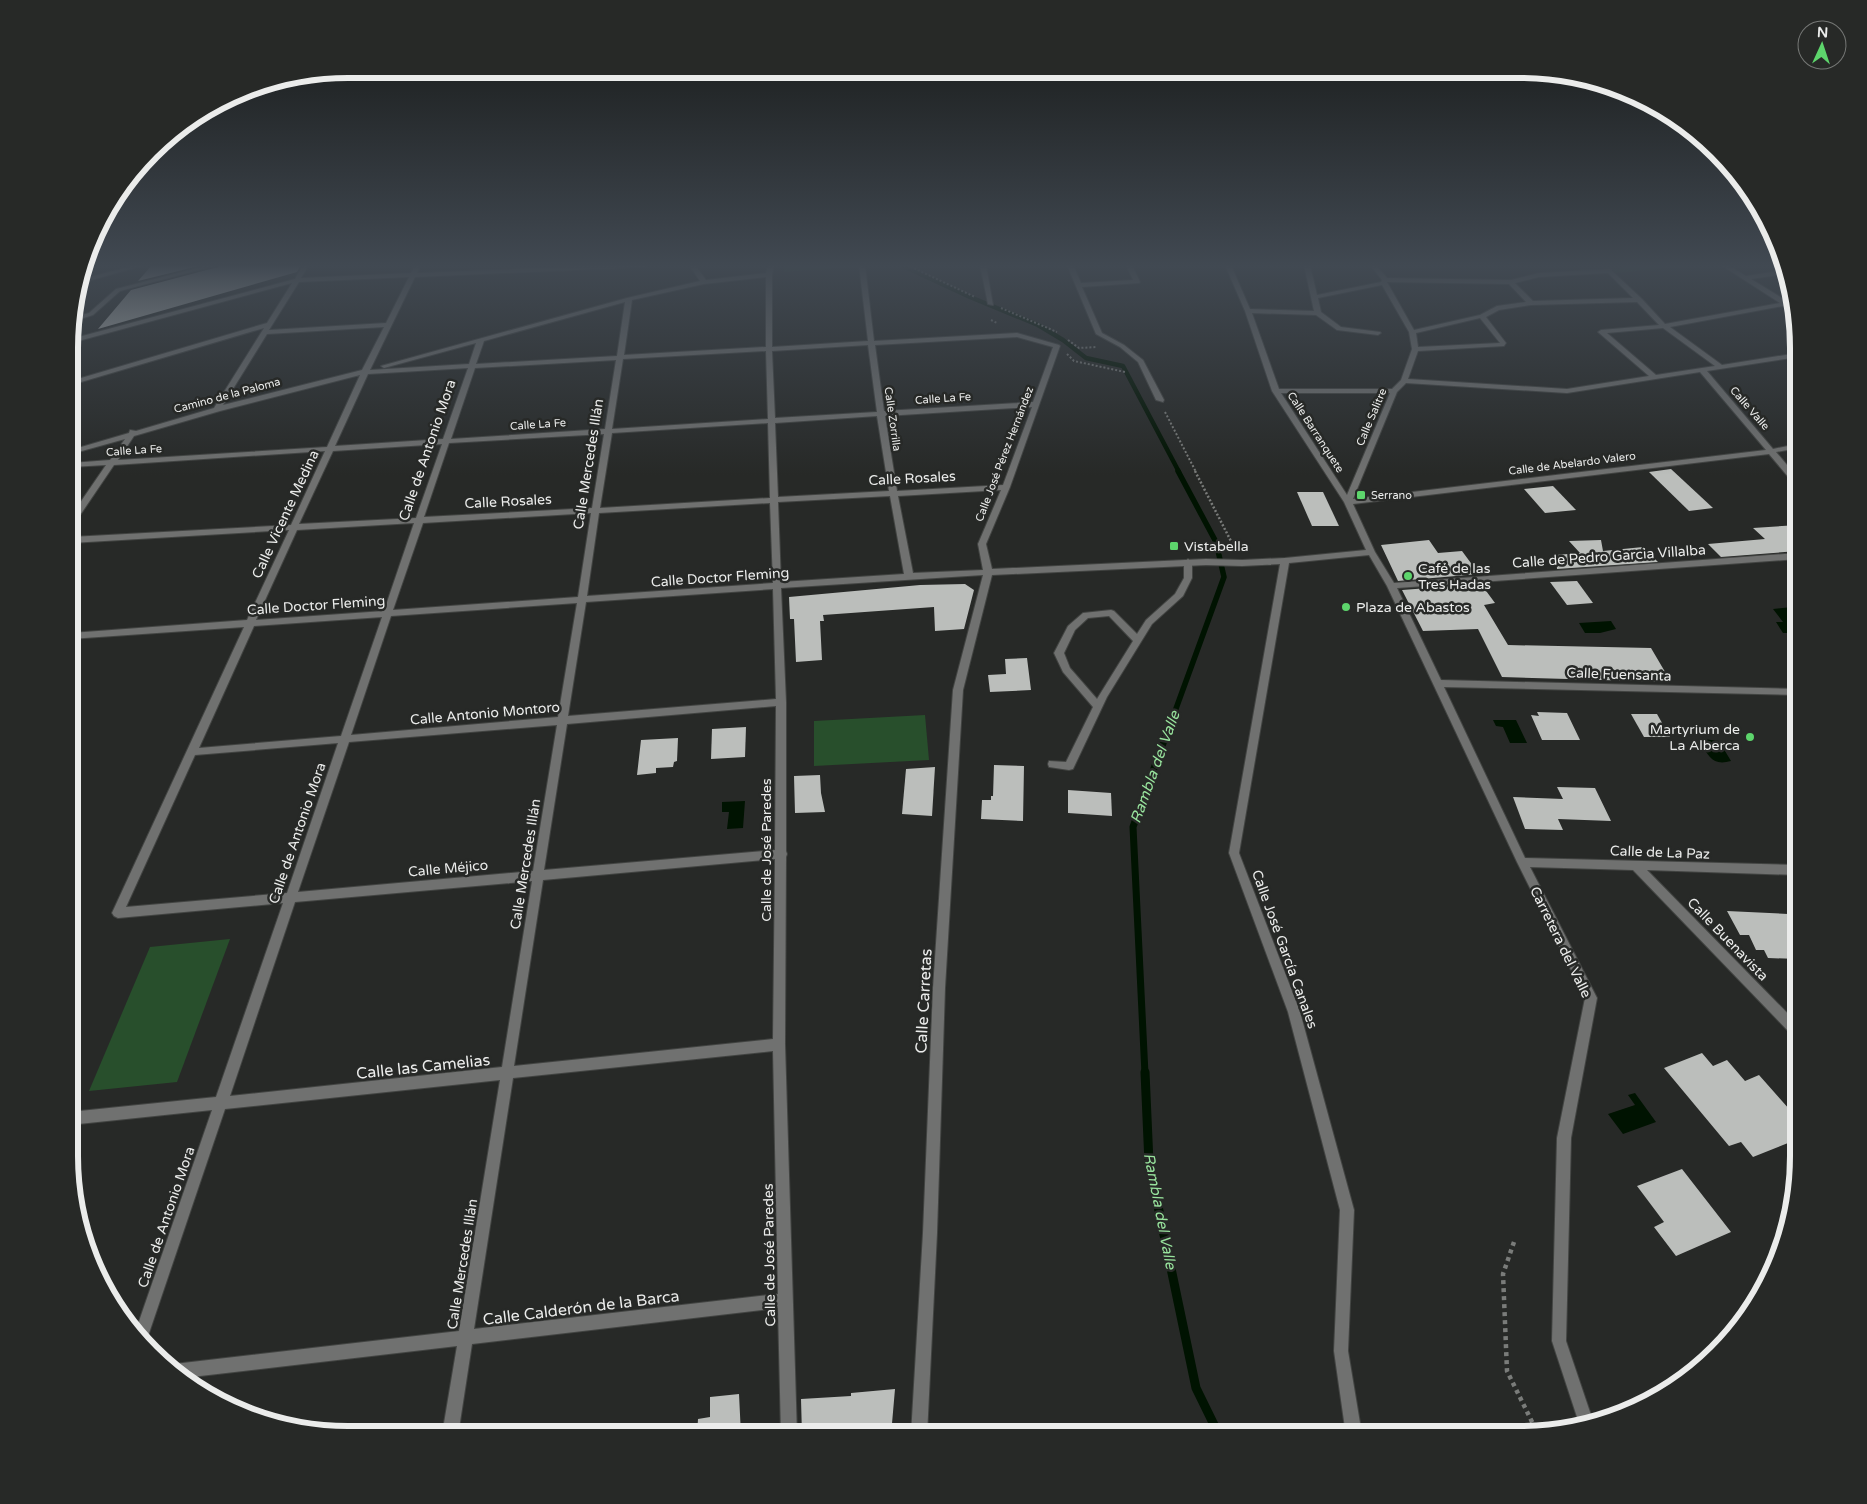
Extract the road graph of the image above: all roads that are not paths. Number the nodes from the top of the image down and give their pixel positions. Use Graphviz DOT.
graph roads {
  1 [pos="96,335"];
  2 [pos="232,335"];
  3 [pos="263,335"];
  4 [pos="383,335"];
  5 [pos="495,335"];
  6 [pos="624,335"];
  7 [pos="769,335"];
  8 [pos="869,335"];
  9 [pos="1101,335"];
  10 [pos="1256,335"];
  11 [pos="1413,335"];
  12 [pos="1497,335"];
  13 [pos="1605,335"];
  14 [pos="1677,335"];
  15 [pos="481,339"];
  16 [pos="78,340"];
  17 [pos="870,344"];
  18 [pos="769,348"];
  19 [pos="1416,349"];
  20 [pos="1790,356"];
  21 [pos="620,358"];
  22 [pos="472,366"];
  23 [pos="1721,367"];
  24 [pos="1703,371"];
  25 [pos="365,372"];
  26 [pos="1655,378"];
  27 [pos="1404,380"];
  28 [pos="78,381"];
  29 [pos="1276,391"];
  30 [pos="1394,391"];
  31 [pos="1160,400"];
  32 [pos="1037,404"];
  33 [pos="217,408"];
  34 [pos="882,414"];
  35 [pos="772,421"];
  36 [pos="608,431"];
  37 [pos="133,432"];
  38 [pos="446,441"];
  39 [pos="1790,448"];
  40 [pos="330,449"];
  41 [pos="78,450"];
  42 [pos="1772,451"];
  43 [pos="112,463"];
  44 [pos="78,465"];
  45 [pos="1790,473"];
  46 [pos="1006,487"];
  47 [pos="892,493"];
  48 [pos="774,500"];
  49 [pos="1348,502"];
  50 [pos="596,510"];
  51 [pos="78,512"];
  52 [pos="419,520"];
  53 [pos="294,527"];
  54 [pos="78,540"];
  55 [pos="1371,552"];
  56 [pos="1790,557"];
  57 [pos="1285,561"];
  58 [pos="1188,562"];
  59 [pos="988,572"];
  60 [pos="909,576"];
  61 [pos="1391,586"];
  62 [pos="777,587"];
  63 [pos="582,600"];
  64 [pos="388,614"];
  65 [pos="250,623"];
  66 [pos="78,635"];
  67 [pos="1138,640"];
  68 [pos="1438,683"];
  69 [pos="1790,692"];
  70 [pos="781,702"];
  71 [pos="1098,706"];
  72 [pos="563,721"];
  73 [pos="345,739"];
  74 [pos="191,752"];
  75 [pos="1053,764"];
  76 [pos="782,854"];
  77 [pos="1522,862"];
  78 [pos="1638,867"];
  79 [pos="1790,870"];
  80 [pos="538,875"];
  81 [pos="291,897"];
  82 [pos="118,913"];
  83 [pos="1790,1025"];
  84 [pos="779,1044"];
  85 [pos="507,1074"];
  86 [pos="220,1103"];
  87 [pos="78,1119"];
  88 [pos="785,1300"];
  89 [pos="142,1333"];
  90 [pos="465,1338"];
  91 [pos="183,1371"];
  92 [pos="1585,1418"];
  93 [pos="451,1426"];
  94 [pos="789,1426"];
  95 [pos="919,1426"];
  96 [pos="1353,1426"];
  1 -- 16 [label="street"];
  2 -- 28 [label="street"];
  3 -- 33 [label="street"];
  4 -- 25 [label="street, Calle Vicente Medina"];
  5 -- 15 [label="street, Camino de la Paloma"];
  6 -- 21 [label="street, Calle Mercedes Illán"];
  7 -- 18 [label="street, Calle de José Paredes"];
  8 -- 17 [label="street, Calle Zorrilla"];
  9 -- 31 [label="street"];
  10 -- 29 [label="street, Calle Barranquete"];
  11 -- 19 [label="street"];
  12 -- 19 [label="street"];
  13 -- 26 [label="street"];
  14 -- 23 [label="street"];
  15 -- 22 [label="street, Calle de Antonio Mora"];
  15 -- 25 [label="street, Camino de la Paloma"];
  17 -- 18 [label="street"];
  17 -- 32 [label="street, Calle José Pérez Hernández"];
  17 -- 34 [label="street, Calle Zorrilla"];
  18 -- 21 [label="street"];
  18 -- 35 [label="street, Calle de José Paredes"];
  19 -- 27 [label="street, Calle Salitre"];
  20 -- 23 [label="street"];
  21 -- 22 [label="street"];
  21 -- 36 [label="street, Calle Mercedes Illán"];
  22 -- 25 [label="street"];
  22 -- 38 [label="street, Calle de Antonio Mora"];
  23 -- 24 [label="street"];
  24 -- 26 [label="street"];
  24 -- 42 [label="street, Calle Valle"];
  25 -- 33 [label="street, Camino de la Paloma"];
  25 -- 40 [label="street, Calle Vicente Medina"];
  26 -- 27 [label="street"];
  27 -- 30 [label="street, Calle Salitre"];
  29 -- 30 [label="street"];
  29 -- 49 [label="street, Calle Barranquete"];
  30 -- 49 [label="street, Calle Salitre"];
  32 -- 34 [label="street, Calle La Fe"];
  32 -- 46 [label="street, Calle José Pérez Hernández"];
  33 -- 37 [label="street, Camino de la Paloma"];
  34 -- 35 [label="street, Calle La Fe"];
  34 -- 47 [label="street, Calle Zorrilla"];
  35 -- 36 [label="street, Calle La Fe"];
  35 -- 48 [label="street, Calle de José Paredes"];
  36 -- 38 [label="street, Calle La Fe"];
  36 -- 50 [label="street, Calle Mercedes Illán"];
  37 -- 41 [label="street, Camino de la Paloma"];
  37 -- 43 [label="street"];
  38 -- 40 [label="street, Calle La Fe"];
  38 -- 52 [label="street, Calle de Antonio Mora"];
  39 -- 42 [label="street, Calle de Abelardo Valero"];
  40 -- 43 [label="street, Calle La Fe"];
  40 -- 53 [label="street, Calle Vicente Medina"];
  42 -- 45 [label="street, Calle Valle"];
  42 -- 49 [label="street, Calle de Abelardo Valero"];
  43 -- 44 [label="street, Calle La Fe"];
  43 -- 51 [label="street"];
  46 -- 47 [label="street, Calle Rosales"];
  46 -- 59 [label="street, Calle José Pérez Hernández"];
  47 -- 48 [label="street, Calle Rosales"];
  47 -- 60 [label="street, Calle Zorrilla"];
  48 -- 50 [label="street, Calle Rosales"];
  48 -- 62 [label="street, Calle de José Paredes"];
  49 -- 55 [label="street, Calle Barranquete"];
  50 -- 52 [label="street, Calle Rosales"];
  50 -- 63 [label="street, Calle Mercedes Illán"];
  52 -- 53 [label="street, Calle Rosales"];
  52 -- 64 [label="street, Calle de Antonio Mora"];
  53 -- 54 [label="street, Calle Rosales"];
  53 -- 65 [label="street, Calle Vicente Medina"];
  55 -- 57 [label="street, Calle Doctor Fleming"];
  55 -- 61 [label="street, Carretera del Valle"];
  56 -- 61 [label="street, Calle de Pedro Garcia Villalba"];
  57 -- 58 [label="street, Calle Doctor Fleming"];
  57 -- 96 [label="street, Calle José García Canales"];
  58 -- 59 [label="street, Calle Doctor Fleming"];
  58 -- 67 [label="street"];
  59 -- 60 [label="street, Calle Doctor Fleming"];
  59 -- 95 [label="street, Calle Carretas"];
  60 -- 62 [label="street, Calle Doctor Fleming"];
  61 -- 68 [label="street, Carretera del Valle"];
  62 -- 63 [label="street, Calle Doctor Fleming"];
  62 -- 70 [label="street, Calle de José Paredes"];
  63 -- 64 [label="street, Calle Doctor Fleming"];
  63 -- 72 [label="street, Calle Mercedes Illán"];
  64 -- 65 [label="street, Calle Doctor Fleming"];
  64 -- 73 [label="street, Calle de Antonio Mora"];
  65 -- 66 [label="street, Calle Doctor Fleming"];
  65 -- 74 [label="street, Calle Vicente Medina"];
  67 -- 71 [label="street"];
  67 -- 71 [label="street"];
  68 -- 69 [label="street, Calle Fuensanta"];
  68 -- 77 [label="street, Carretera del Valle"];
  70 -- 72 [label="street, Calle Antonio Montoro"];
  70 -- 76 [label="street, Calle de José Paredes"];
  71 -- 75 [label="street"];
  72 -- 73 [label="street, Calle Antonio Montoro"];
  72 -- 80 [label="street, Calle Mercedes Illán"];
  73 -- 74 [label="street, Calle Antonio Montoro"];
  73 -- 81 [label="street, Calle de Antonio Mora"];
  74 -- 82 [label="street, Calle Vicente Medina"];
  76 -- 80 [label="street, Calle Méjico"];
  76 -- 84 [label="street, Calle de José Paredes"];
  77 -- 78 [label="street, Calle de La Paz"];
  77 -- 92 [label="street, Carretera del Valle"];
  78 -- 79 [label="street, Calle de La Paz"];
  78 -- 83 [label="street, Calle Buenavista"];
  80 -- 81 [label="street, Calle Méjico"];
  80 -- 85 [label="street, Calle Mercedes Illán"];
  81 -- 82 [label="street, Calle Méjico"];
  81 -- 86 [label="street, Calle de Antonio Mora"];
  84 -- 85 [label="street, Calle las Camelias"];
  84 -- 88 [label="street, Calle de José Paredes"];
  85 -- 86 [label="street, Calle las Camelias"];
  85 -- 90 [label="street, Calle Mercedes Illán"];
  86 -- 87 [label="street, Calle las Camelias"];
  86 -- 89 [label="street, Calle de Antonio Mora"];
  88 -- 90 [label="street, Calle Calderón de la Barca"];
  88 -- 94 [label="street, Calle de José Paredes"];
  90 -- 91 [label="street, Calle Calderón de la Barca"];
  90 -- 93 [label="street, Calle Mercedes Illán"];
}
